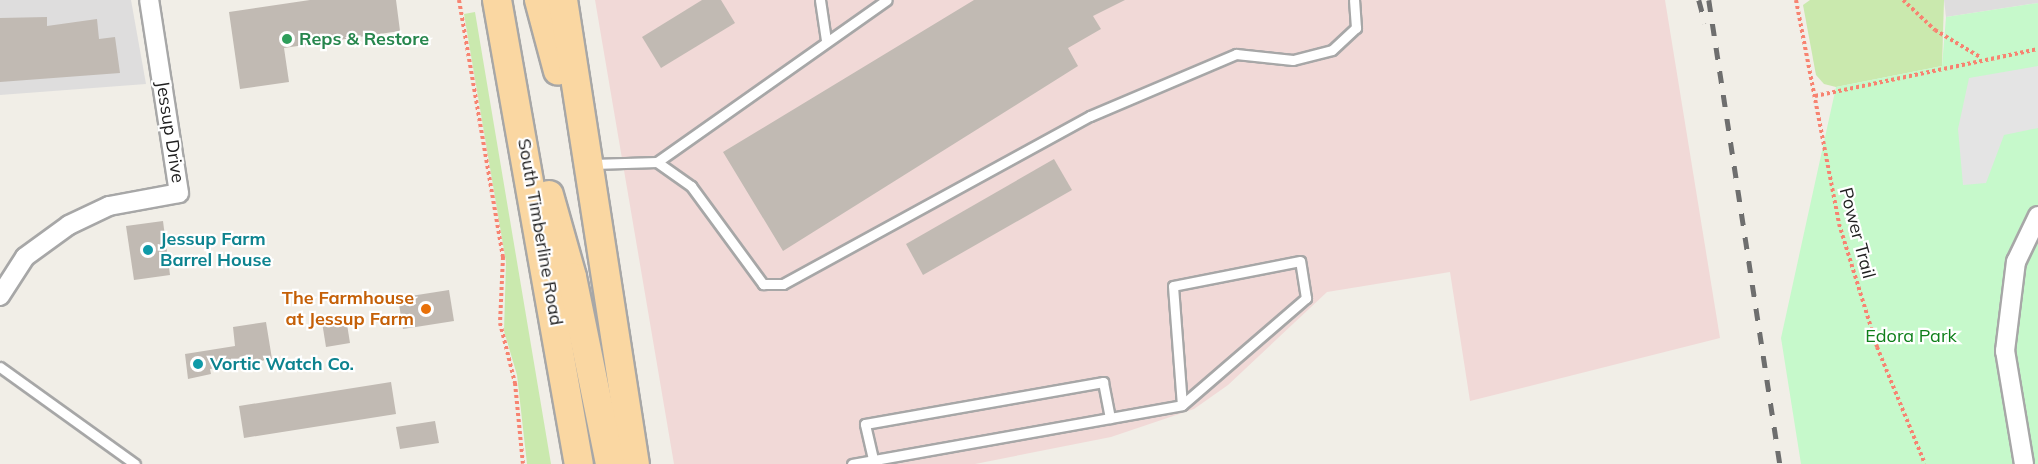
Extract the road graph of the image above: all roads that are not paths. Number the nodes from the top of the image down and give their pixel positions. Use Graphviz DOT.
graph roads {
  1 [pos="149,0"];
  2 [pos="497,0"];
  3 [pos="539,0"];
  4 [pos="563,0"];
  5 [pos="820,0"];
  6 [pos="887,0"];
  7 [pos="1354,0"];
  8 [pos="826,40"];
  9 [pos="525,138"];
  10 [pos="657,162"];
  11 [pos="589,178"];
  12 [pos="2038,216"];
  13 [pos="0,296"];
  14 [pos="0,367"];
  15 [pos="1182,405"];
  16 [pos="1110,418"];
  17 [pos="873,459"];
  18 [pos="135,464"];
  19 [pos="579,464"];
  20 [pos="610,464"];
  21 [pos="635,464"];
  22 [pos="852,464"];
  23 [pos="2024,464"];
  1 -- 13 [label="street, Jessup Drive"];
  2 -- 9 [label="main road, South Timberline Road"];
  3 -- 11 [label="main road"];
  4 -- 11 [label="main road"];
  5 -- 8 [label="lane"];
  6 -- 8 [label="lane"];
  7 -- 10 [label="lane"];
  8 -- 10 [label="lane"];
  9 -- 19 [label="main road, South Timberline Road"];
  9 -- 20 [label="main road"];
  10 -- 11 [label="lane"];
  11 -- 21 [label="main road"];
  12 -- 23 [label="street"];
  14 -- 18 [label="lane"];
  15 -- 15 [label="lane"];
  15 -- 16 [label="lane"];
  16 -- 17 [label="lane"];
  16 -- 17 [label="lane"];
  17 -- 22 [label="lane"];
}
